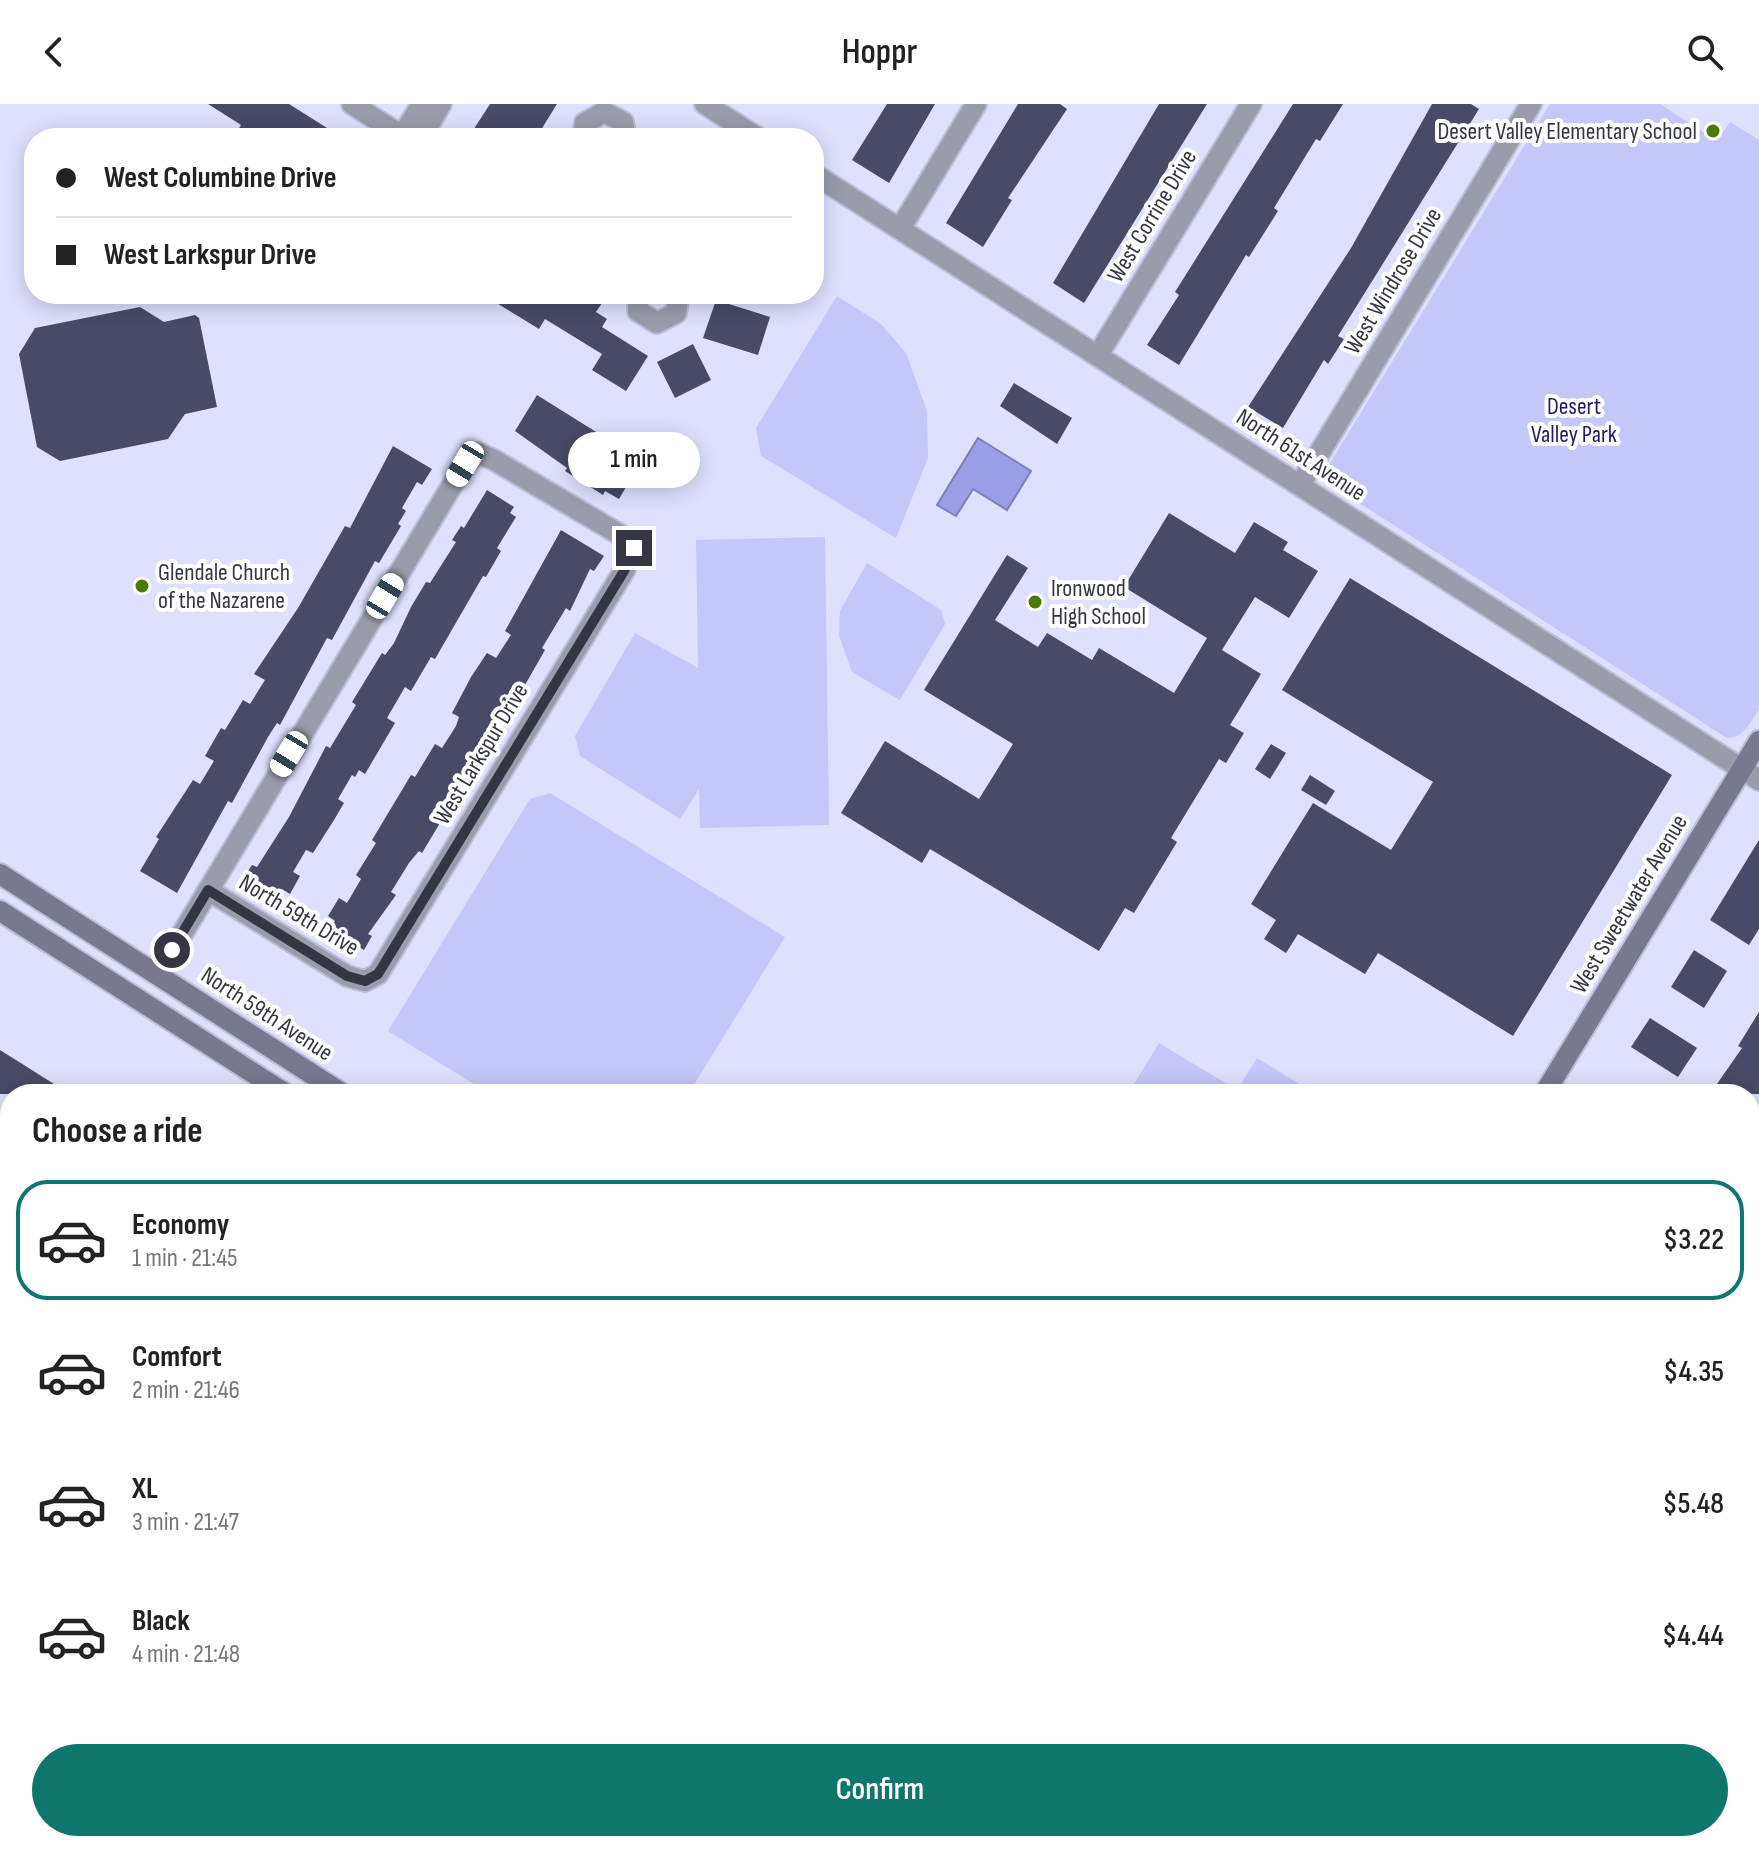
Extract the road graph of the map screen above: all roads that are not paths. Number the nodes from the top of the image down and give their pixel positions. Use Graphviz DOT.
graph roads {
  1 [pos="352,104"];
  2 [pos="422,104"];
  3 [pos="441,104"];
  4 [pos="705,104"];
  5 [pos="976,104"];
  6 [pos="1251,104"];
  7 [pos="1531,104"];
  8 [pos="393,128"];
  9 [pos="413,128"];
  10 [pos="418,128"];
  11 [pos="586,128"];
  12 [pos="624,128"];
  13 [pos="742,128"];
  14 [pos="824,180"];
  15 [pos="900,229"];
  16 [pos="638,304"];
  17 [pos="677,304"];
  18 [pos="1098,355"];
  19 [pos="1300,485"];
  20 [pos="1759,741"];
  21 [pos="1750,774"];
  22 [pos="0,874"];
  23 [pos="208,890"];
  24 [pos="0,911"];
  25 [pos="158,974"];
  26 [pos="365,981"];
  27 [pos="270,1084"];
  28 [pos="326,1084"];
  29 [pos="1550,1084"];
  1 -- 8 [label="street"];
  2 -- 9 [label="street"];
  3 -- 10 [label="street"];
  4 -- 13 [label="street"];
  5 -- 15 [label="street"];
  6 -- 18 [label="street, West Corrine Drive"];
  7 -- 19 [label="street, West Windrose Drive"];
  11 -- 12 [label="street"];
  14 -- 15 [label="street, North 61st Avenue"];
  15 -- 18 [label="street, North 61st Avenue"];
  16 -- 17 [label="street"];
  18 -- 19 [label="street, North 61st Avenue"];
  19 -- 21 [label="street, North 61st Avenue"];
  20 -- 21 [label="main road, West Sweetwater Avenue"];
  21 -- 29 [label="main road, West Sweetwater Avenue"];
  22 -- 25 [label="main road, North 59th Avenue"];
  23 -- 25 [label="street"];
  23 -- 26 [label="street, North 59th Drive"];
  23 -- 26 [label="street, West Larkspur Drive"];
  24 -- 27 [label="main road"];
  25 -- 28 [label="main road, North 59th Avenue"];
}
